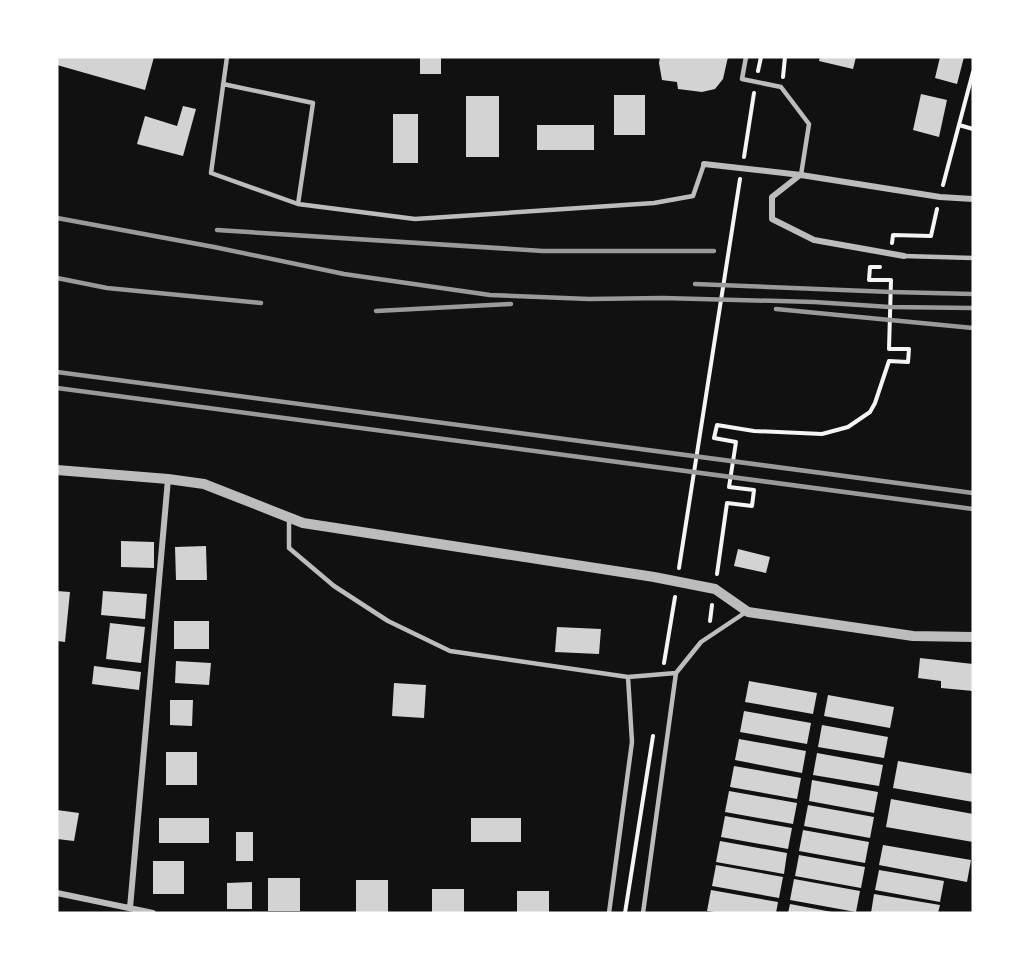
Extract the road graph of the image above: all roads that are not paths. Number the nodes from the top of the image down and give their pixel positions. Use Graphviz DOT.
graph roads {
  1 [pos="226,57"];
  2 [pos="746,57"];
  3 [pos="223,84"];
  4 [pos="704,164"];
  5 [pos="801,175"];
  6 [pos="973,199"];
  7 [pos="298,204"];
  8 [pos="904,256"];
  9 [pos="973,258"];
  10 [pos="57,470"];
  11 [pos="168,479"];
  12 [pos="289,519"];
  13 [pos="748,612"];
  14 [pos="973,637"];
  15 [pos="676,673"];
  16 [pos="628,677"];
  17 [pos="57,893"];
  18 [pos="130,908"];
  19 [pos="153,913"];
  20 [pos="609,913"];
  21 [pos="643,913"];
  1 -- 3 [label="lane"];
  2 -- 5 [label="lane"];
  3 -- 7 [label="lane"];
  3 -- 7 [label="lane"];
  4 -- 5 [label="street"];
  4 -- 7 [label="lane"];
  5 -- 6 [label="street"];
  5 -- 8 [label="street"];
  8 -- 9 [label="lane"];
  10 -- 11 [label="street"];
  11 -- 12 [label="street"];
  11 -- 18 [label="street"];
  12 -- 13 [label="street"];
  12 -- 16 [label="lane"];
  13 -- 14 [label="street"];
  13 -- 15 [label="lane"];
  15 -- 16 [label="lane"];
  15 -- 21 [label="lane"];
  16 -- 20 [label="lane"];
  17 -- 18 [label="street"];
  18 -- 19 [label="street"];
}
